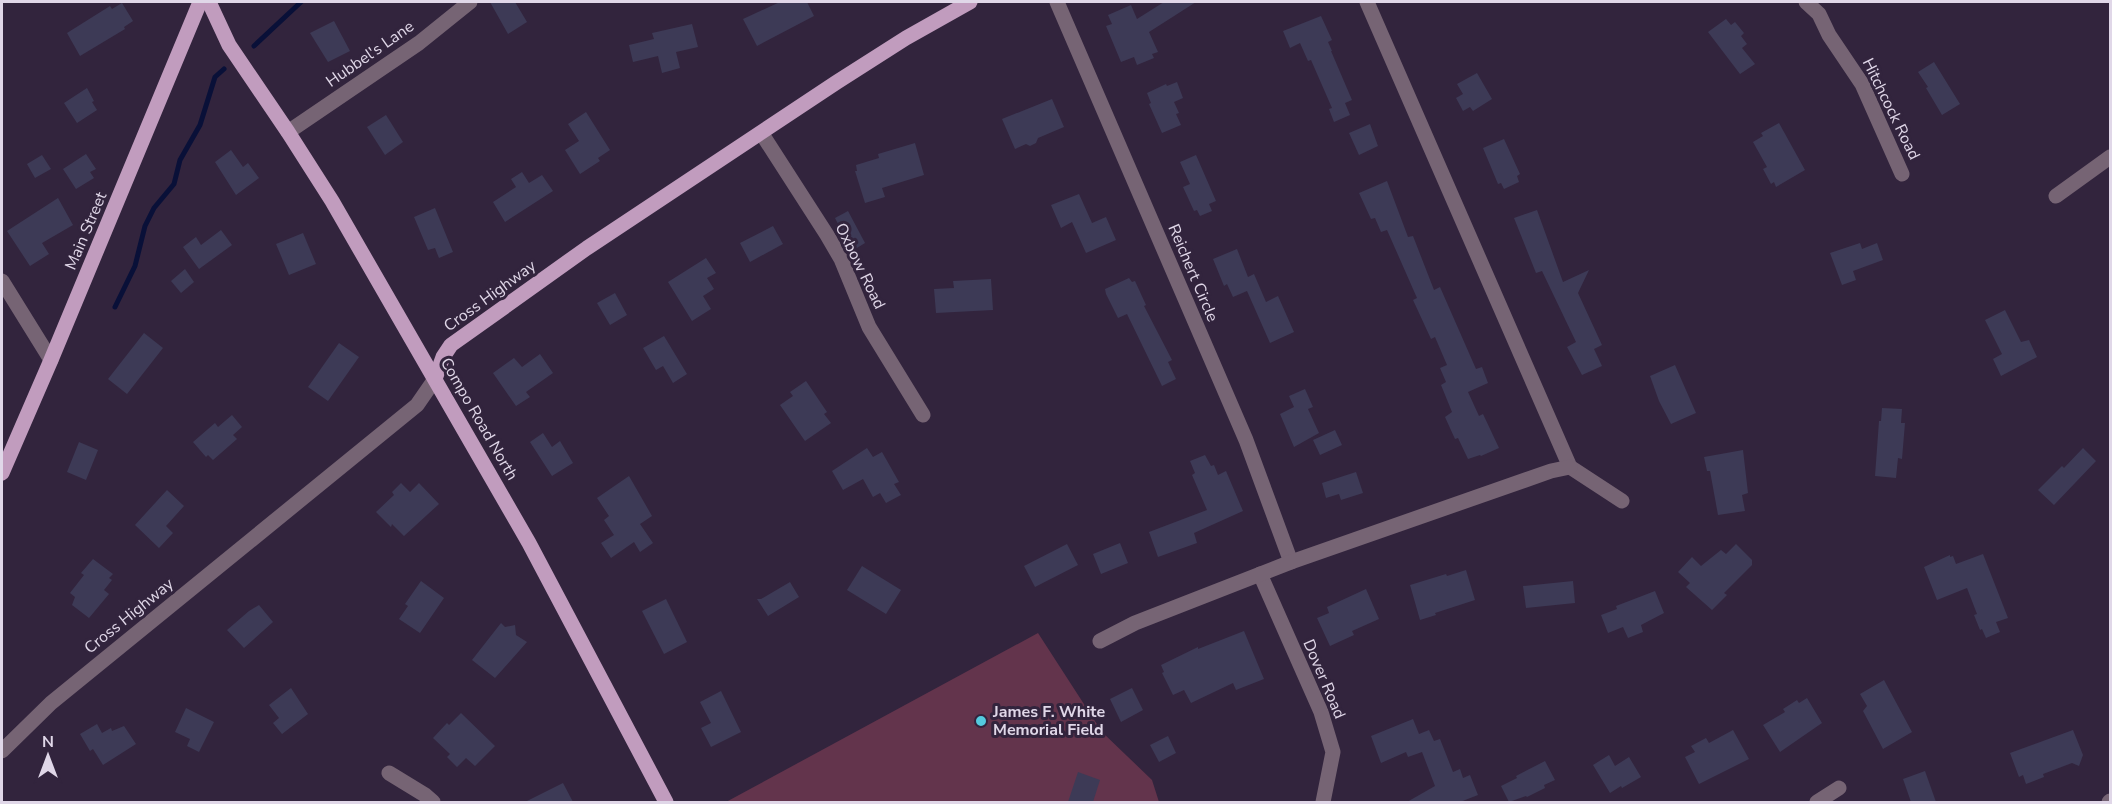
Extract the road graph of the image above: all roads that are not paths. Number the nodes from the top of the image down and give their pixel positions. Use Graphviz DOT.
graph roads {
  1 [pos="200,2"];
  2 [pos="209,2"];
  3 [pos="470,2"];
  4 [pos="970,2"];
  5 [pos="1057,2"];
  6 [pos="1367,2"];
  7 [pos="1806,2"];
  8 [pos="288,132"];
  9 [pos="762,134"];
  10 [pos="2110,157"];
  11 [pos="1902,174"];
  12 [pos="2056,196"];
  13 [pos="2,281"];
  14 [pos="51,360"];
  15 [pos="435,379"];
  16 [pos="923,415"];
  17 [pos="1570,467"];
  18 [pos="2,472"];
  19 [pos="1622,501"];
  20 [pos="1291,562"];
  21 [pos="1260,574"];
  22 [pos="1100,641"];
  23 [pos="2,752"];
  24 [pos="389,773"];
  25 [pos="1839,788"];
  26 [pos="434,802"];
  27 [pos="666,802"];
  28 [pos="1323,802"];
  29 [pos="1817,802"];
  1 -- 14 [label="main road, Main Street"];
  2 -- 8 [label="main road, Compo Road North"];
  3 -- 8 [label="street, Hubbel's Lane"];
  4 -- 9 [label="main road, Cross Highway"];
  5 -- 20 [label="street, Reichert Circle"];
  6 -- 17 [label="street"];
  7 -- 11 [label="street, Hitchcock Road"];
  8 -- 15 [label="main road, Compo Road North"];
  9 -- 15 [label="main road, Cross Highway"];
  9 -- 16 [label="street, Oxbow Road"];
  10 -- 12 [label="street"];
  13 -- 14 [label="street"];
  14 -- 18 [label="main road, Main Street"];
  15 -- 23 [label="street, Cross Highway"];
  15 -- 27 [label="main road, Compo Road North"];
  17 -- 19 [label="street"];
  17 -- 20 [label="street"];
  20 -- 21 [label="street"];
  21 -- 22 [label="street"];
  21 -- 28 [label="street, Dover Road"];
  24 -- 26 [label="street"];
  25 -- 29 [label="street"];
}
